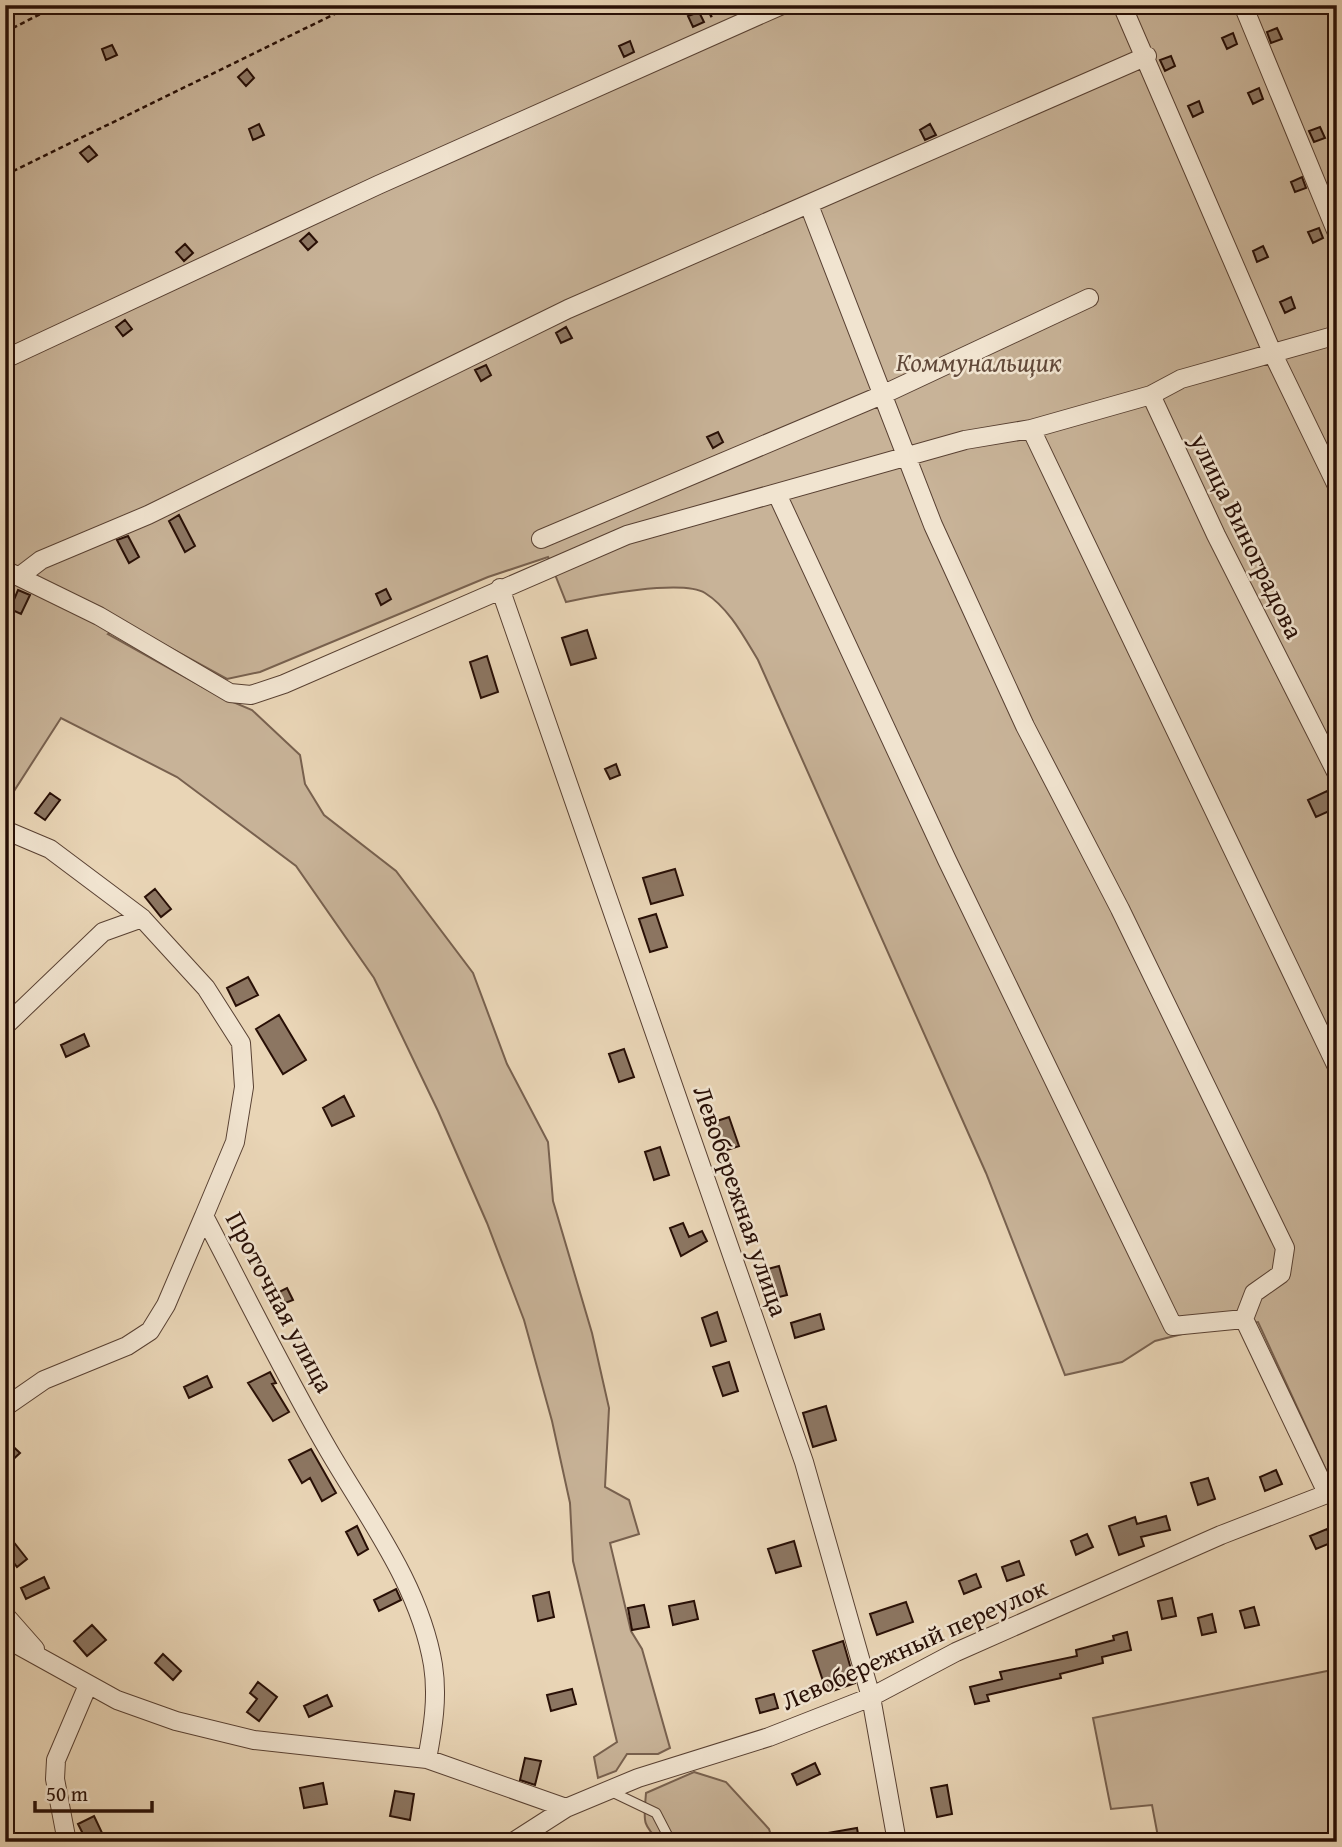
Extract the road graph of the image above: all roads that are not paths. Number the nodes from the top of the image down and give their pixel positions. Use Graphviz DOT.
graph roads {
  1 [pos="782,5"];
  2 [pos="1122,5"];
  3 [pos="1243,5"];
  4 [pos="1147,56"];
  5 [pos="809,205"];
  6 [pos="1337,233"];
  7 [pos="1089,298"];
  8 [pos="1337,335"];
  9 [pos="1272,352"];
  10 [pos="5,359"];
  11 [pos="882,395"];
  12 [pos="1151,395"];
  13 [pos="1031,429"];
  14 [pos="907,458"];
  15 [pos="1337,486"];
  16 [pos="778,494"];
  17 [pos="541,539"];
  18 [pos="13,573"];
  19 [pos="500,588"];
  20 [pos="1337,774"];
  21 [pos="5,830"];
  22 [pos="142,918"];
  23 [pos="5,1026"];
  24 [pos="1337,1067"];
  25 [pos="204,1216"];
  26 [pos="1244,1319"];
  27 [pos="5,1407"];
  28 [pos="1332,1492"];
  29 [pos="5,1615"];
  30 [pos="5,1638"];
  31 [pos="45,1659"];
  32 [pos="88,1685"];
  33 [pos="871,1697"];
  34 [pos="427,1759"];
  35 [pos="608,1790"];
  36 [pos="566,1808"];
  37 [pos="67,1842"];
  38 [pos="513,1842"];
  39 [pos="671,1842"];
  40 [pos="897,1842"];
  1 -- 10 [label="street"];
  2 -- 4 [label="street"];
  3 -- 6 [label="street"];
  4 -- 5 [label="street"];
  4 -- 9 [label="street"];
  5 -- 11 [label="street"];
  5 -- 18 [label="street"];
  7 -- 11 [label="street"];
  8 -- 9 [label="street"];
  9 -- 12 [label="street"];
  9 -- 15 [label="street"];
  11 -- 14 [label="street"];
  11 -- 17 [label="street"];
  12 -- 13 [label="street"];
  12 -- 20 [label="street, улица Виноградова"];
  13 -- 14 [label="street"];
  13 -- 24 [label="street"];
  14 -- 16 [label="street"];
  14 -- 26 [label="street"];
  16 -- 19 [label="street"];
  16 -- 26 [label="street"];
  18 -- 19 [label="street"];
  19 -- 33 [label="street, Левобережная улица"];
  21 -- 22 [label="street, Проточная улица"];
  22 -- 23 [label="street"];
  22 -- 25 [label="street, Проточная улица"];
  25 -- 27 [label="street"];
  25 -- 34 [label="street, Проточная улица"];
  26 -- 28 [label="street"];
  28 -- 33 [label="street, Левобережный переулок"];
  29 -- 31 [label="street"];
  30 -- 31 [label="street"];
  31 -- 32 [label="street"];
  32 -- 34 [label="street"];
  32 -- 37 [label="street"];
  33 -- 35 [label="street, Левобережный переулок"];
  33 -- 40 [label="street, Левобережная улица"];
  34 -- 36 [label="street"];
  35 -- 36 [label="street, Левобережный переулок"];
  35 -- 39 [label="lane"];
  36 -- 38 [label="street, Левобережный переулок"];
}
